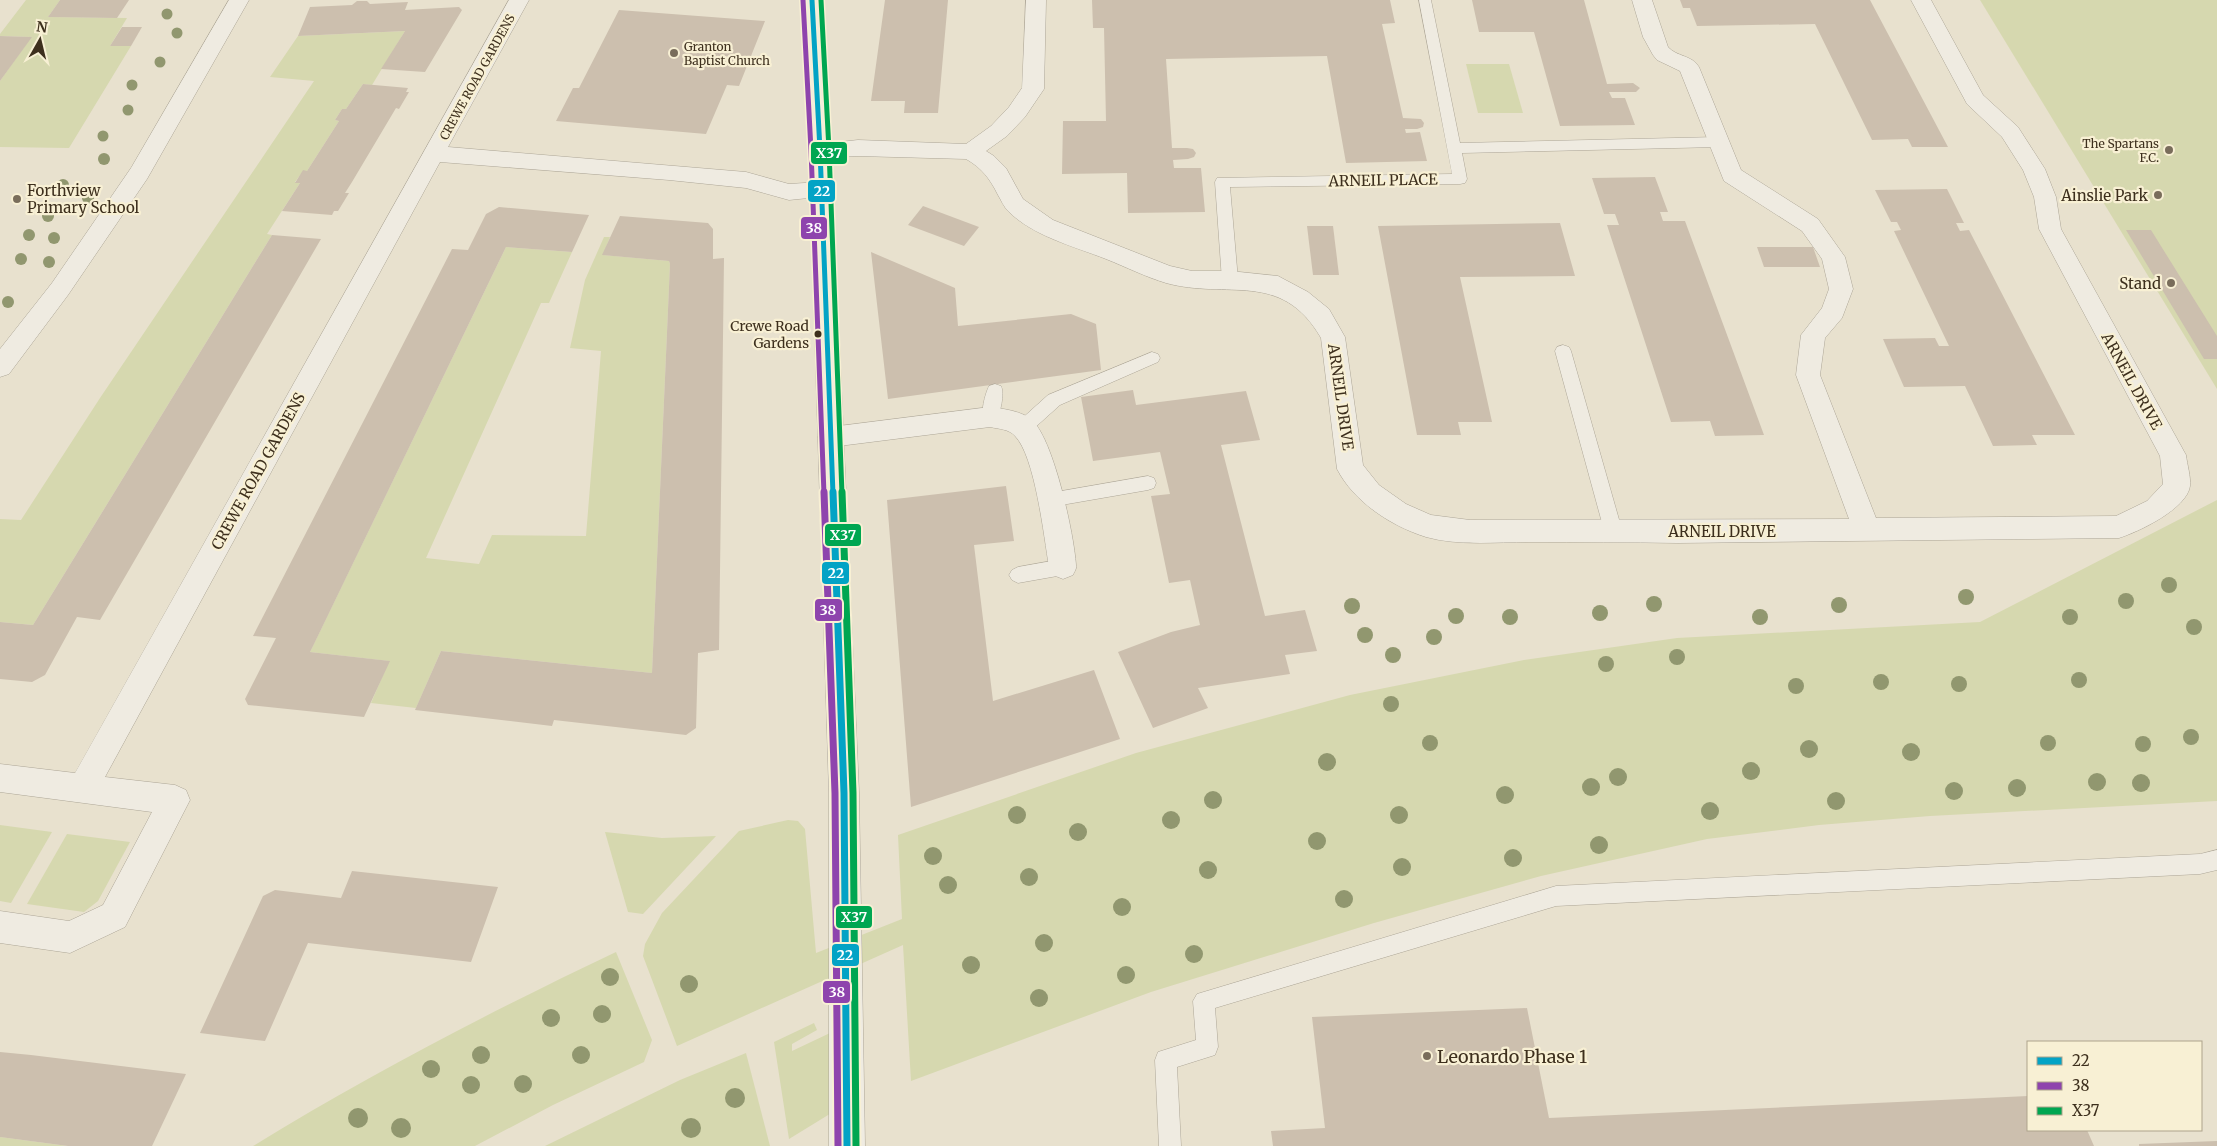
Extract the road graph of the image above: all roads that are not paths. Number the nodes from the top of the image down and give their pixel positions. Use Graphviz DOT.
graph roads {
  1 [pos="239,0"];
  2 [pos="519,0"];
  3 [pos="812,0"];
  4 [pos="1036,0"];
  5 [pos="1425,0"];
  6 [pos="1642,0"];
  7 [pos="1921,0"];
  8 [pos="1718,142"];
  9 [pos="1455,148"];
  10 [pos="820,150"];
  11 [pos="970,152"];
  12 [pos="434,154"];
  13 [pos="820,190"];
  14 [pos="1230,280"];
  15 [pos="1563,351"];
  16 [pos="1152,358"];
  17 [pos="0,367"];
  18 [pos="995,390"];
  19 [pos="990,417"];
  20 [pos="1024,427"];
  21 [pos="831,438"];
  22 [pos="1148,483"];
  23 [pos="1050,500"];
  24 [pos="1612,530"];
  25 [pos="1867,530"];
  26 [pos="1062,567"];
  27 [pos="1018,574"];
  28 [pos="0,778"];
  29 [pos="82,788"];
  30 [pos="2217,860"];
  31 [pos="0,927"];
  32 [pos="847,1146"];
  33 [pos="1170,1146"];
  1 -- 17 [label="street"];
  2 -- 12 [label="street, CREWE ROAD GARDENS"];
  3 -- 10 [label="street"];
  4 -- 11 [label="street"];
  5 -- 9 [label="lane, ARNEIL PLACE"];
  6 -- 8 [label="street"];
  7 -- 25 [label="street, ARNEIL DRIVE"];
  8 -- 9 [label="lane"];
  8 -- 25 [label="street"];
  9 -- 14 [label="lane, ARNEIL PLACE"];
  10 -- 11 [label="street"];
  10 -- 13 [label="street"];
  11 -- 14 [label="street, ARNEIL DRIVE"];
  12 -- 13 [label="street, CREWE ROAD GARDENS"];
  12 -- 29 [label="street, CREWE ROAD GARDENS"];
  13 -- 21 [label="street"];
  14 -- 24 [label="street, ARNEIL DRIVE"];
  15 -- 24 [label="lane"];
  16 -- 20 [label="lane"];
  18 -- 19 [label="lane"];
  19 -- 20 [label="street"];
  19 -- 21 [label="street"];
  20 -- 23 [label="street"];
  21 -- 32 [label="street"];
  22 -- 23 [label="lane"];
  23 -- 26 [label="street"];
  24 -- 25 [label="street, ARNEIL DRIVE"];
  26 -- 27 [label="lane"];
  28 -- 29 [label="street"];
  29 -- 31 [label="street"];
  30 -- 33 [label="lane"];
}
